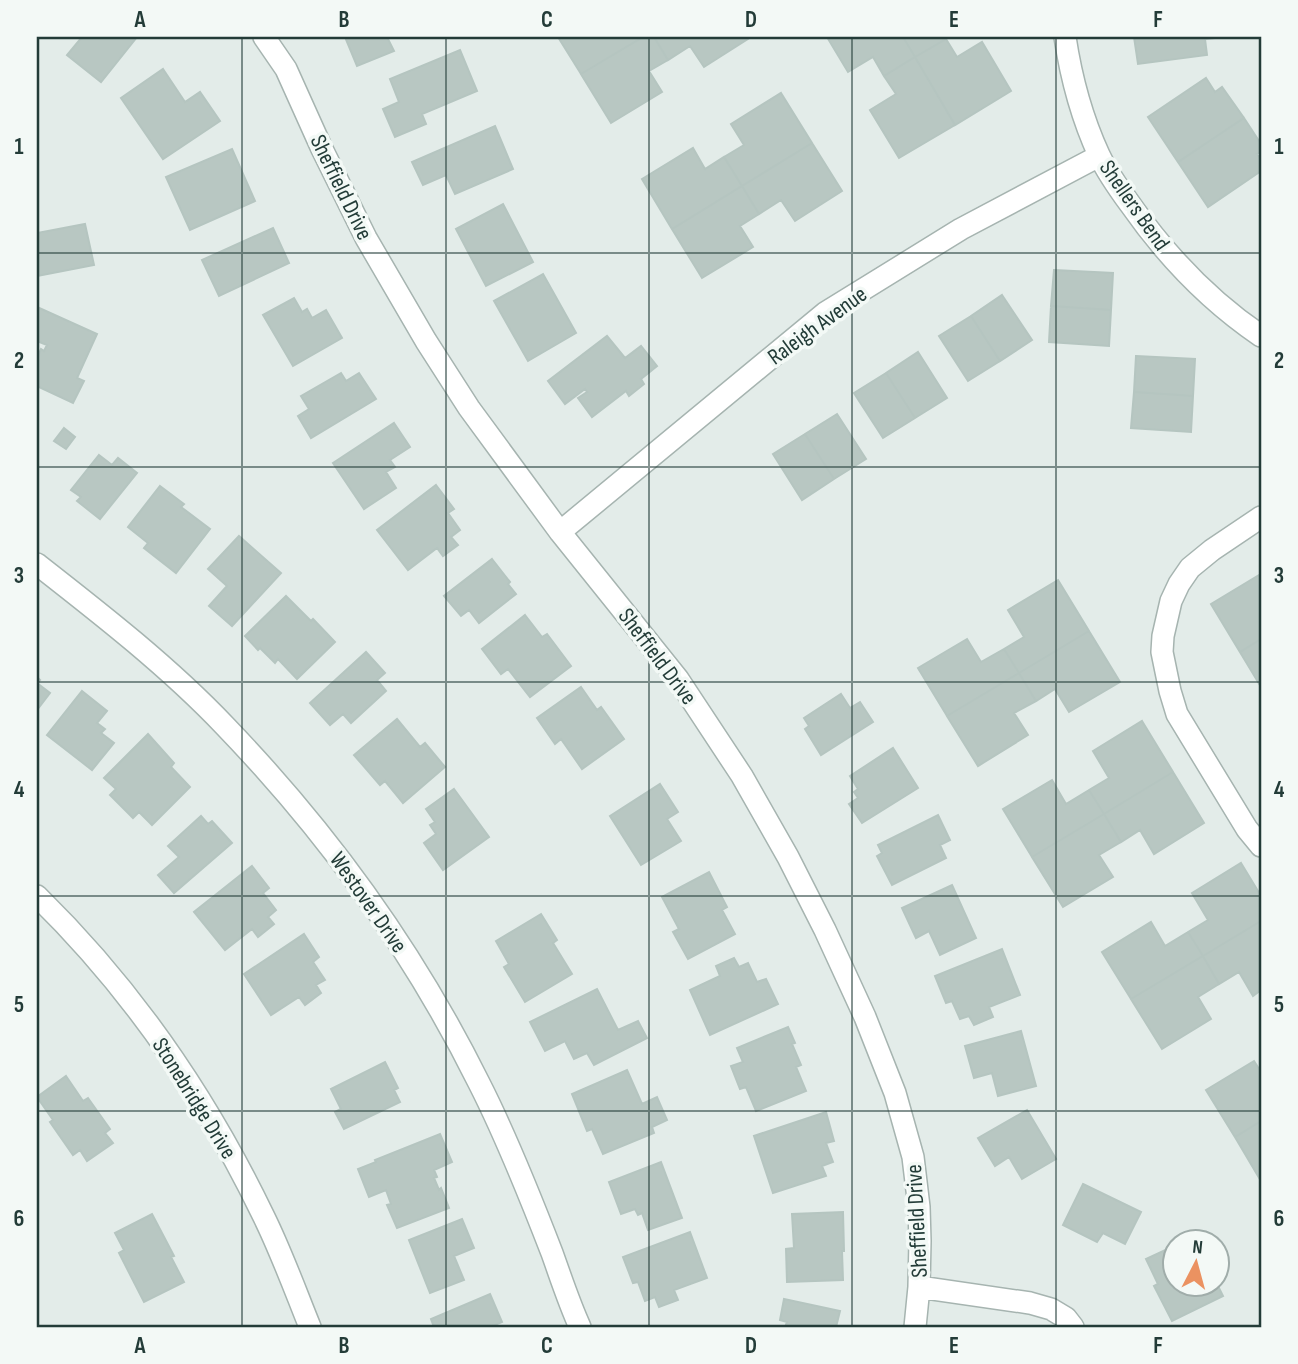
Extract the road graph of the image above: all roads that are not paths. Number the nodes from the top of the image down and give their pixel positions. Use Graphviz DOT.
graph roads {
  1 [pos="264,37"];
  2 [pos="1065,37"];
  3 [pos="1099,156"];
  4 [pos="1261,336"];
  5 [pos="1261,517"];
  6 [pos="560,532"];
  7 [pos="37,564"];
  8 [pos="1261,846"];
  9 [pos="37,896"];
  10 [pos="919,1287"];
  11 [pos="310,1327"];
  12 [pos="580,1327"];
  13 [pos="915,1327"];
  14 [pos="1073,1327"];
  1 -- 6 [label="street, Sheffield Drive"];
  2 -- 3 [label="street, Shellers Bend"];
  3 -- 4 [label="street, Shellers Bend"];
  3 -- 6 [label="street, Raleigh Avenue"];
  5 -- 8 [label="street"];
  6 -- 10 [label="street, Sheffield Drive"];
  7 -- 12 [label="street, Westover Drive"];
  9 -- 11 [label="street, Stonebridge Drive"];
  10 -- 13 [label="street, Sheffield Drive"];
  10 -- 14 [label="street"];
}
